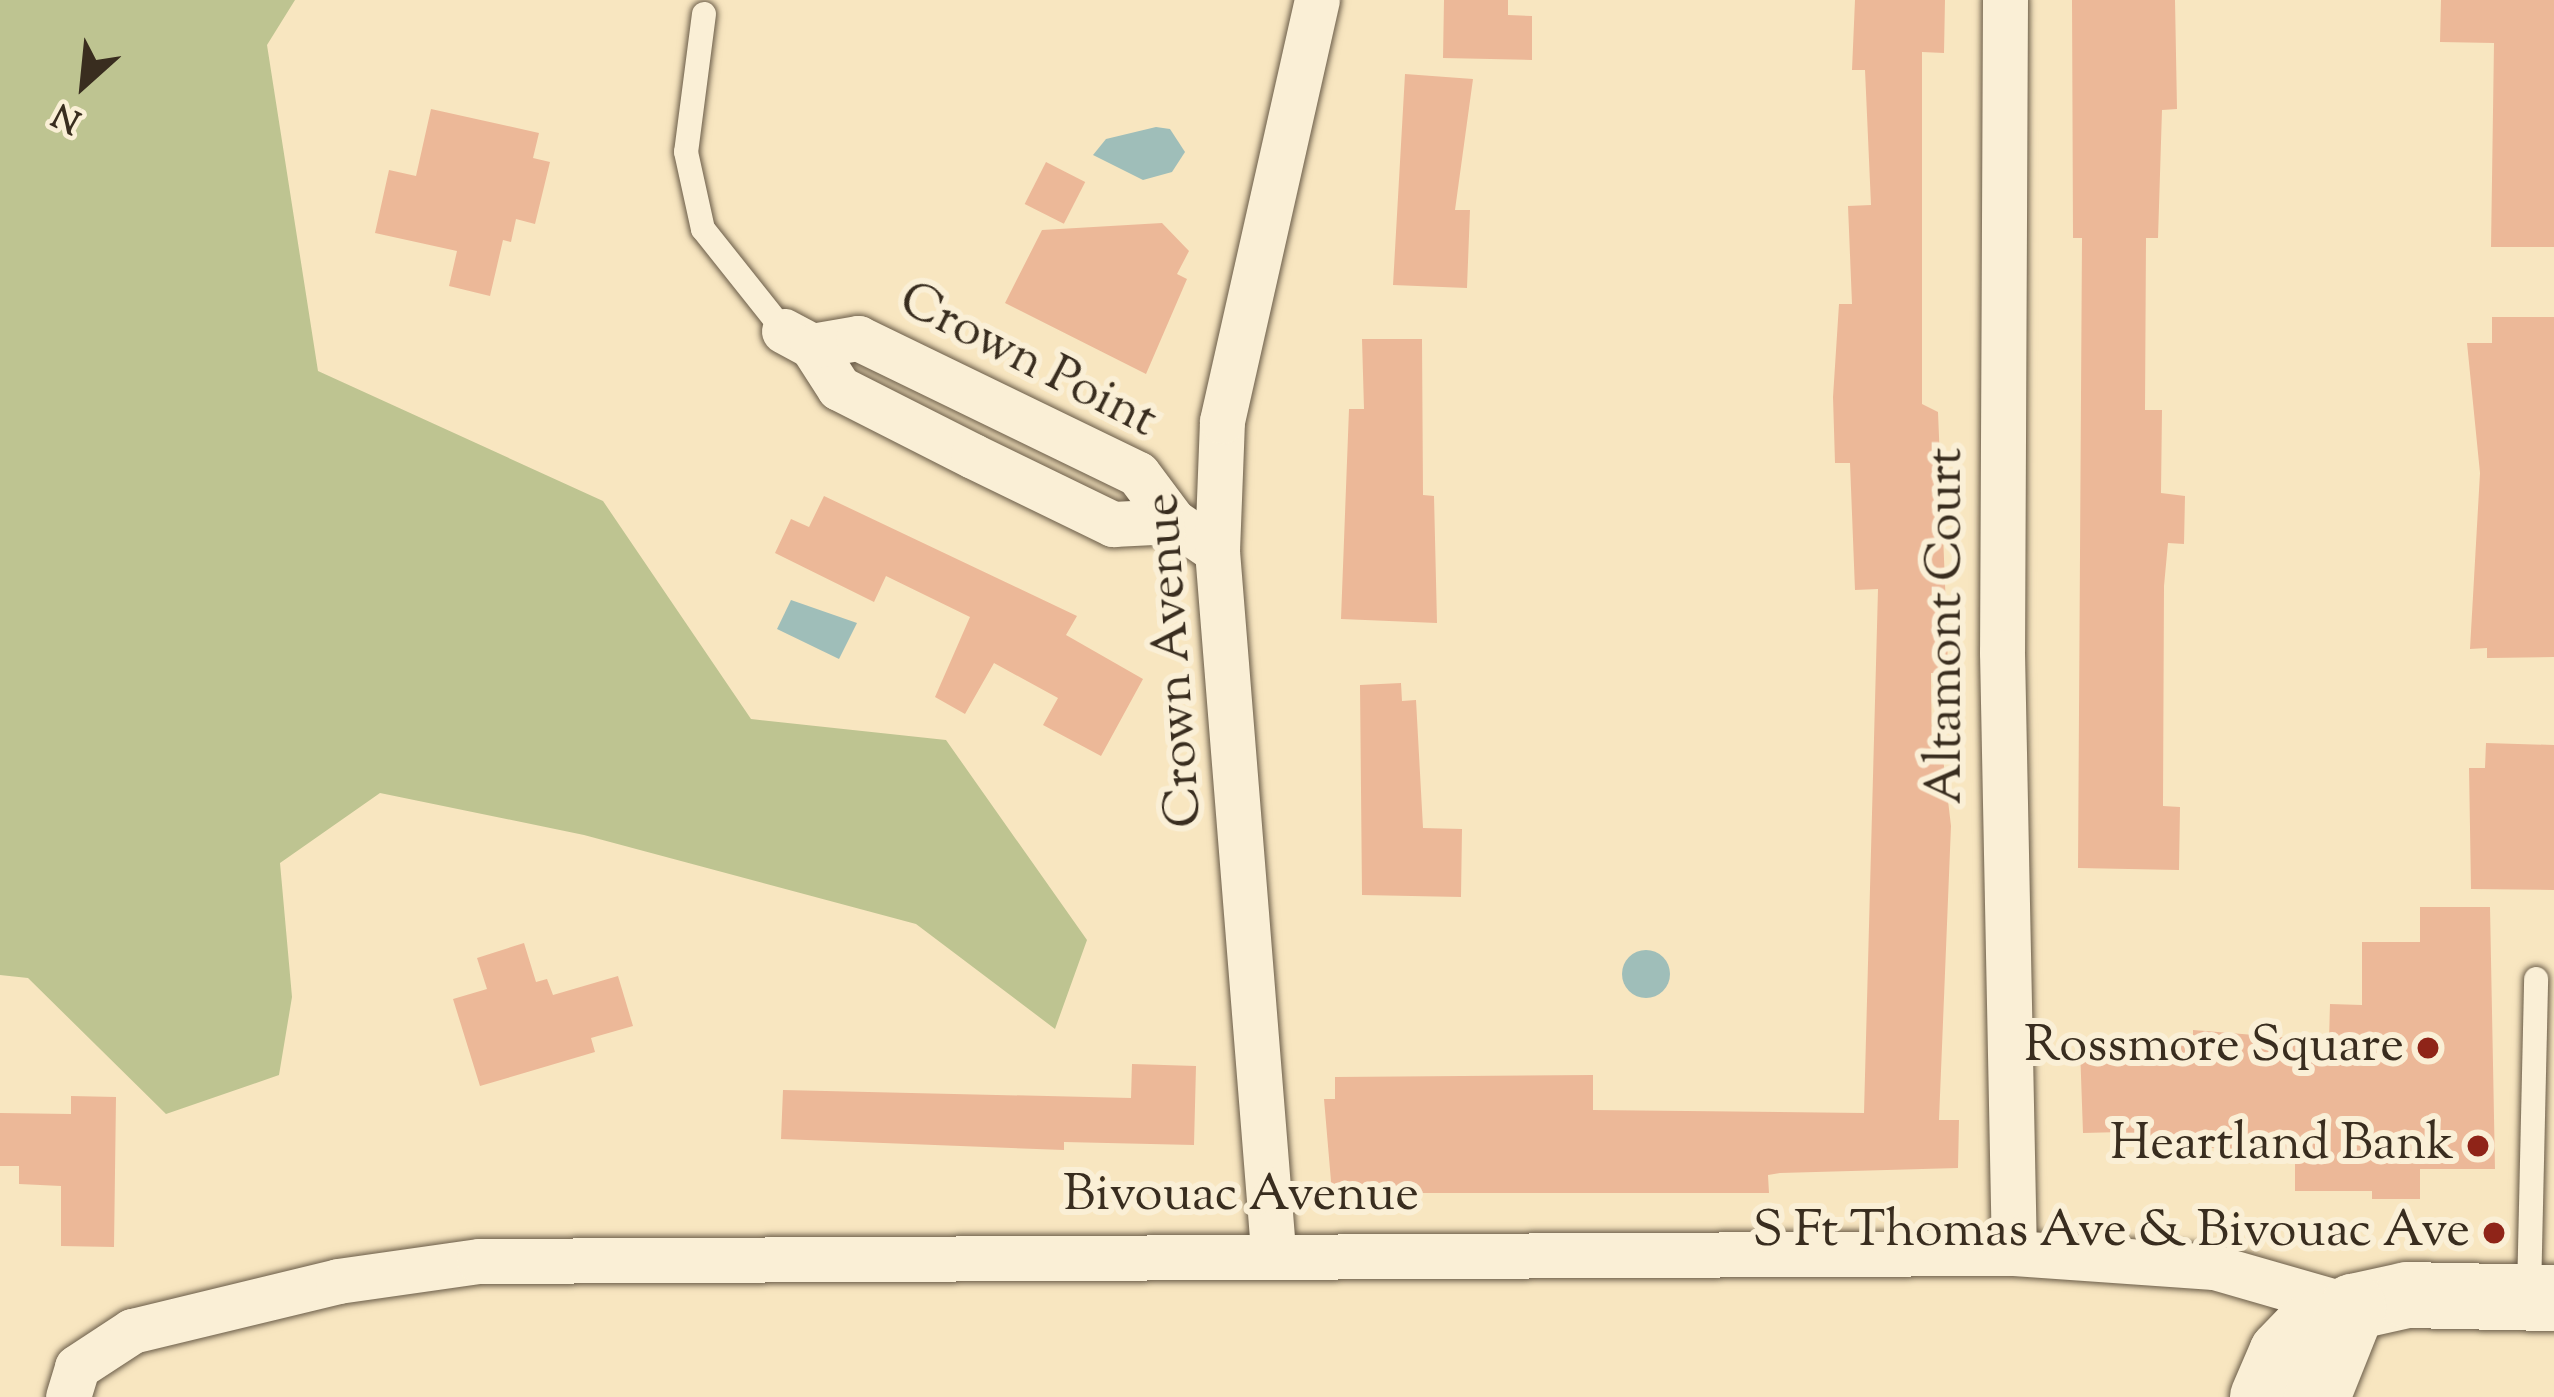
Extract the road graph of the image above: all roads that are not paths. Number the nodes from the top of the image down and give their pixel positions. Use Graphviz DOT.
graph roads {
  1 [pos="1318,0"];
  2 [pos="2005,0"];
  3 [pos="704,14"];
  4 [pos="798,339"];
  5 [pos="1217,551"];
  6 [pos="2536,979"];
  7 [pos="1273,1250"];
  8 [pos="2014,1253"];
  9 [pos="2541,1298"];
  10 [pos="2353,1307"];
  11 [pos="68,1397"];
  12 [pos="2263,1397"];
  13 [pos="2317,1397"];
  1 -- 5 [label="street, Crown Avenue"];
  2 -- 8 [label="street, Altamont Court"];
  3 -- 4 [label="lane"];
  4 -- 5 [label="street, Crown Point"];
  5 -- 7 [label="street, Crown Avenue"];
  6 -- 9 [label="lane"];
  7 -- 8 [label="street, Bivouac Avenue"];
  7 -- 11 [label="street, Bivouac Avenue"];
  8 -- 10 [label="street, Bivouac Avenue"];
  9 -- 10 [label="main road"];
  10 -- 12 [label="main road"];
  10 -- 13 [label="main road"];
}
